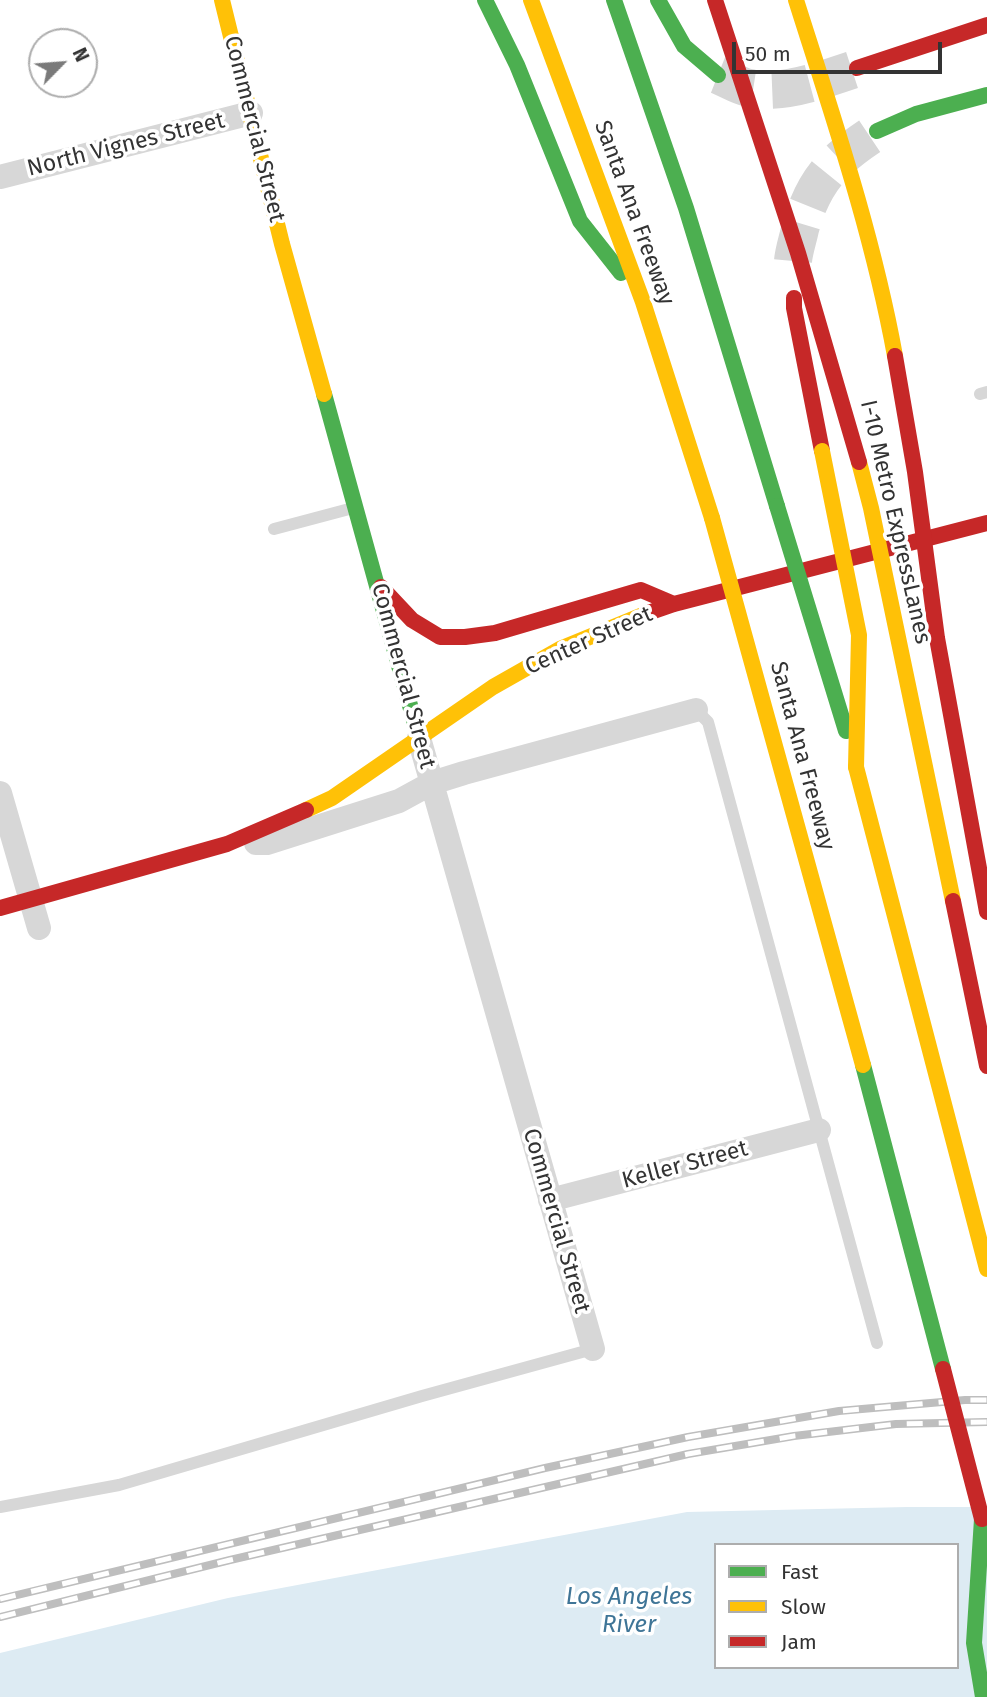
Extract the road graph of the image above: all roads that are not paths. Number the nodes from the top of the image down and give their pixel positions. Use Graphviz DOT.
graph roads {
  1 [pos="222,0"];
  2 [pos="485,0"];
  3 [pos="531,0"];
  4 [pos="614,0"];
  5 [pos="658,0"];
  6 [pos="715,0"];
  7 [pos="796,0"];
  8 [pos="987,25"];
  9 [pos="857,68"];
  10 [pos="719,75"];
  11 [pos="987,95"];
  12 [pos="251,113"];
  13 [pos="877,131"];
  14 [pos="0,177"];
  15 [pos="794,298"];
  16 [pos="643,302"];
  17 [pos="357,507"];
  18 [pos="987,523"];
  19 [pos="274,529"];
  20 [pos="379,586"];
  21 [pos="674,604"];
  22 [pos="695,710"];
  23 [pos="419,738"];
  24 [pos="856,767"];
  25 [pos="432,783"];
  26 [pos="0,793"];
  27 [pos="227,844"];
  28 [pos="31,898"];
  29 [pos="0,908"];
  30 [pos="987,912"];
  31 [pos="39,928"];
  32 [pos="987,1066"];
  33 [pos="819,1130"];
  34 [pos="550,1200"];
  35 [pos="987,1269"];
  36 [pos="877,1343"];
  37 [pos="593,1349"];
  38 [pos="0,1507"];
  39 [pos="982,1519"];
  40 [pos="987,1538"];
  41 [pos="983,1697"];
  1 -- 12 [label="main road, Commercial Street"];
  2 -- 16 [label="main road"];
  3 -- 16 [label="main road, Santa Ana Freeway"];
  4 -- 24 [label="main road, Santa Ana Freeway, bridge"];
  5 -- 10 [label="main road"];
  6 -- 32 [label="main road, I-10 Metro ExpressLanes, bridge"];
  7 -- 30 [label="main road, I-10 Metro ExpressLanes, bridge"];
  8 -- 9 [label="main road"];
  11 -- 13 [label="main road"];
  12 -- 14 [label="street, North Vignes Street"];
  12 -- 17 [label="main road, Commercial Street"];
  15 -- 24 [label="main road, bridge"];
  16 -- 39 [label="main road, Santa Ana Freeway, bridge"];
  17 -- 19 [label="lane"];
  17 -- 20 [label="main road, Commercial Street"];
  18 -- 21 [label="main road, Center Street"];
  20 -- 21 [label="main road"];
  20 -- 23 [label="main road, Commercial Street"];
  21 -- 23 [label="main road, Center Street"];
  22 -- 25 [label="street, Center Street"];
  22 -- 33 [label="lane"];
  23 -- 25 [label="street, Commercial Street"];
  23 -- 27 [label="main road, Center Street"];
  24 -- 35 [label="main road, Santa Ana Freeway"];
  25 -- 27 [label="street, Center Street"];
  25 -- 34 [label="street, Commercial Street"];
  26 -- 28 [label="street"];
  27 -- 28 [label="main road, Center Street"];
  28 -- 29 [label="main road, Center Street"];
  28 -- 31 [label="street"];
  33 -- 34 [label="street, Keller Street"];
  33 -- 36 [label="lane"];
  34 -- 37 [label="street, Commercial Street"];
  37 -- 38 [label="lane"];
  39 -- 40 [label="main road, Santa Ana Freeway"];
  39 -- 41 [label="main road"];
}
